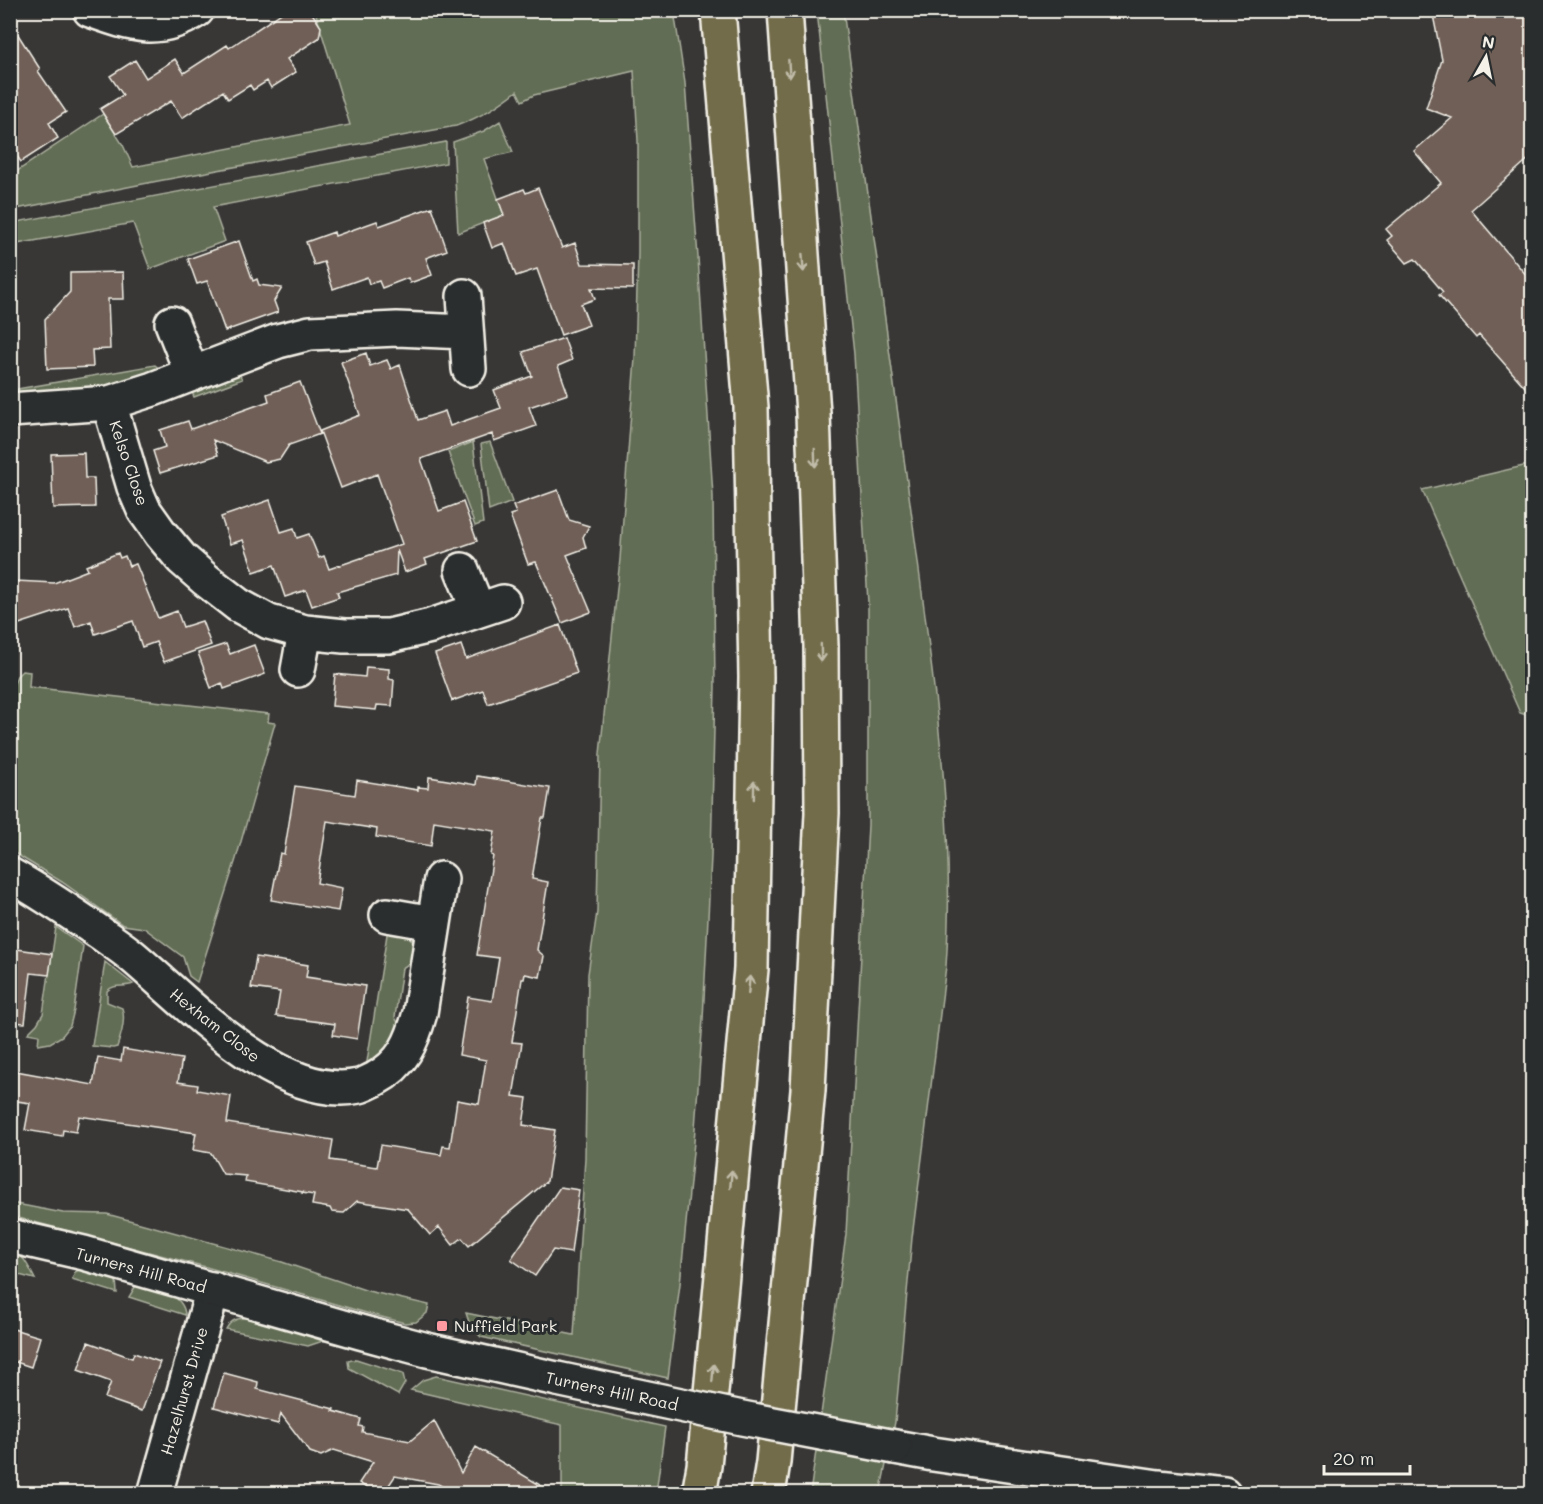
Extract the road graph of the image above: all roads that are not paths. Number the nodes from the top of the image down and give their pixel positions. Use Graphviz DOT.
graph roads {
  1 [pos="90,10"];
  2 [pos="196,10"];
  3 [pos="718,10"];
  4 [pos="785,10"];
  5 [pos="464,296"];
  6 [pos="172,323"];
  7 [pos="466,332"];
  8 [pos="469,369"];
  9 [pos="192,374"];
  10 [pos="109,404"];
  11 [pos="10,410"];
  12 [pos="462,570"];
  13 [pos="305,632"];
  14 [pos="298,670"];
  15 [pos="10,875"];
  16 [pos="441,879"];
  17 [pos="387,915"];
  18 [pos="433,923"];
  19 [pos="10,1236"];
  20 [pos="213,1289"];
  21 [pos="155,1494"];
  22 [pos="699,1494"];
  23 [pos="768,1494"];
  24 [pos="1224,1494"];
  1 -- 2 [label="street"];
  22 -- 3 [label="highway, one-way"];
  4 -- 23 [label="highway, one-way"];
  5 -- 7 [label="street"];
  6 -- 9 [label="street"];
  7 -- 8 [label="street"];
  7 -- 9 [label="street, Kelso Close"];
  9 -- 10 [label="street, Kelso Close"];
  10 -- 11 [label="street, Kelso Close"];
  10 -- 13 [label="street, Kelso Close"];
  12 -- 13 [label="street, Kelso Close"];
  13 -- 14 [label="street"];
  15 -- 18 [label="street, Hexham Close"];
  16 -- 18 [label="street, Hexham Close"];
  17 -- 18 [label="street"];
  19 -- 20 [label="street, Turners Hill Road"];
  20 -- 21 [label="street, Hazelhurst Drive"];
  20 -- 24 [label="street, Turners Hill Road, bridge"];
}
